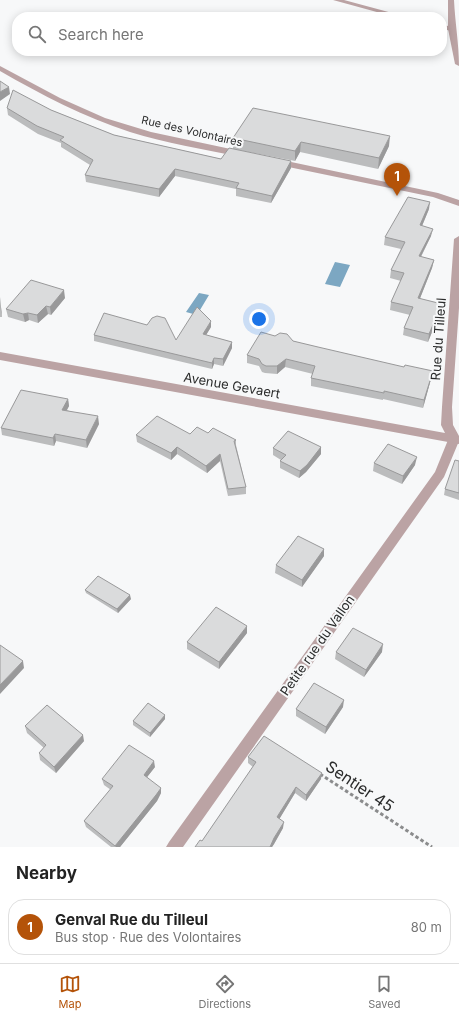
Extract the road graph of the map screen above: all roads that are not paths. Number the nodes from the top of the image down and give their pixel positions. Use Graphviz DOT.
graph roads {
  1 [pos="336,0"];
  2 [pos="451,0"];
  3 [pos="383,12"];
  4 [pos="447,28"];
  5 [pos="452,29"];
  6 [pos="459,64"];
  7 [pos="0,68"];
  8 [pos="252,156"];
  9 [pos="267,160"];
  10 [pos="459,203"];
  11 [pos="459,239"];
  12 [pos="0,356"];
  13 [pos="457,440"];
  14 [pos="174,847"];
  1 -- 3 [label="street"];
  2 -- 5 [label="street"];
  4 -- 5 [label="street"];
  5 -- 6 [label="street"];
  7 -- 8 [label="street, Rue des Volontaires"];
  9 -- 10 [label="street"];
  11 -- 13 [label="street, Rue du Tilleul"];
  12 -- 13 [label="street, Avenue Gevaert"];
  13 -- 14 [label="street, Petite rue du Vallon"];
}
